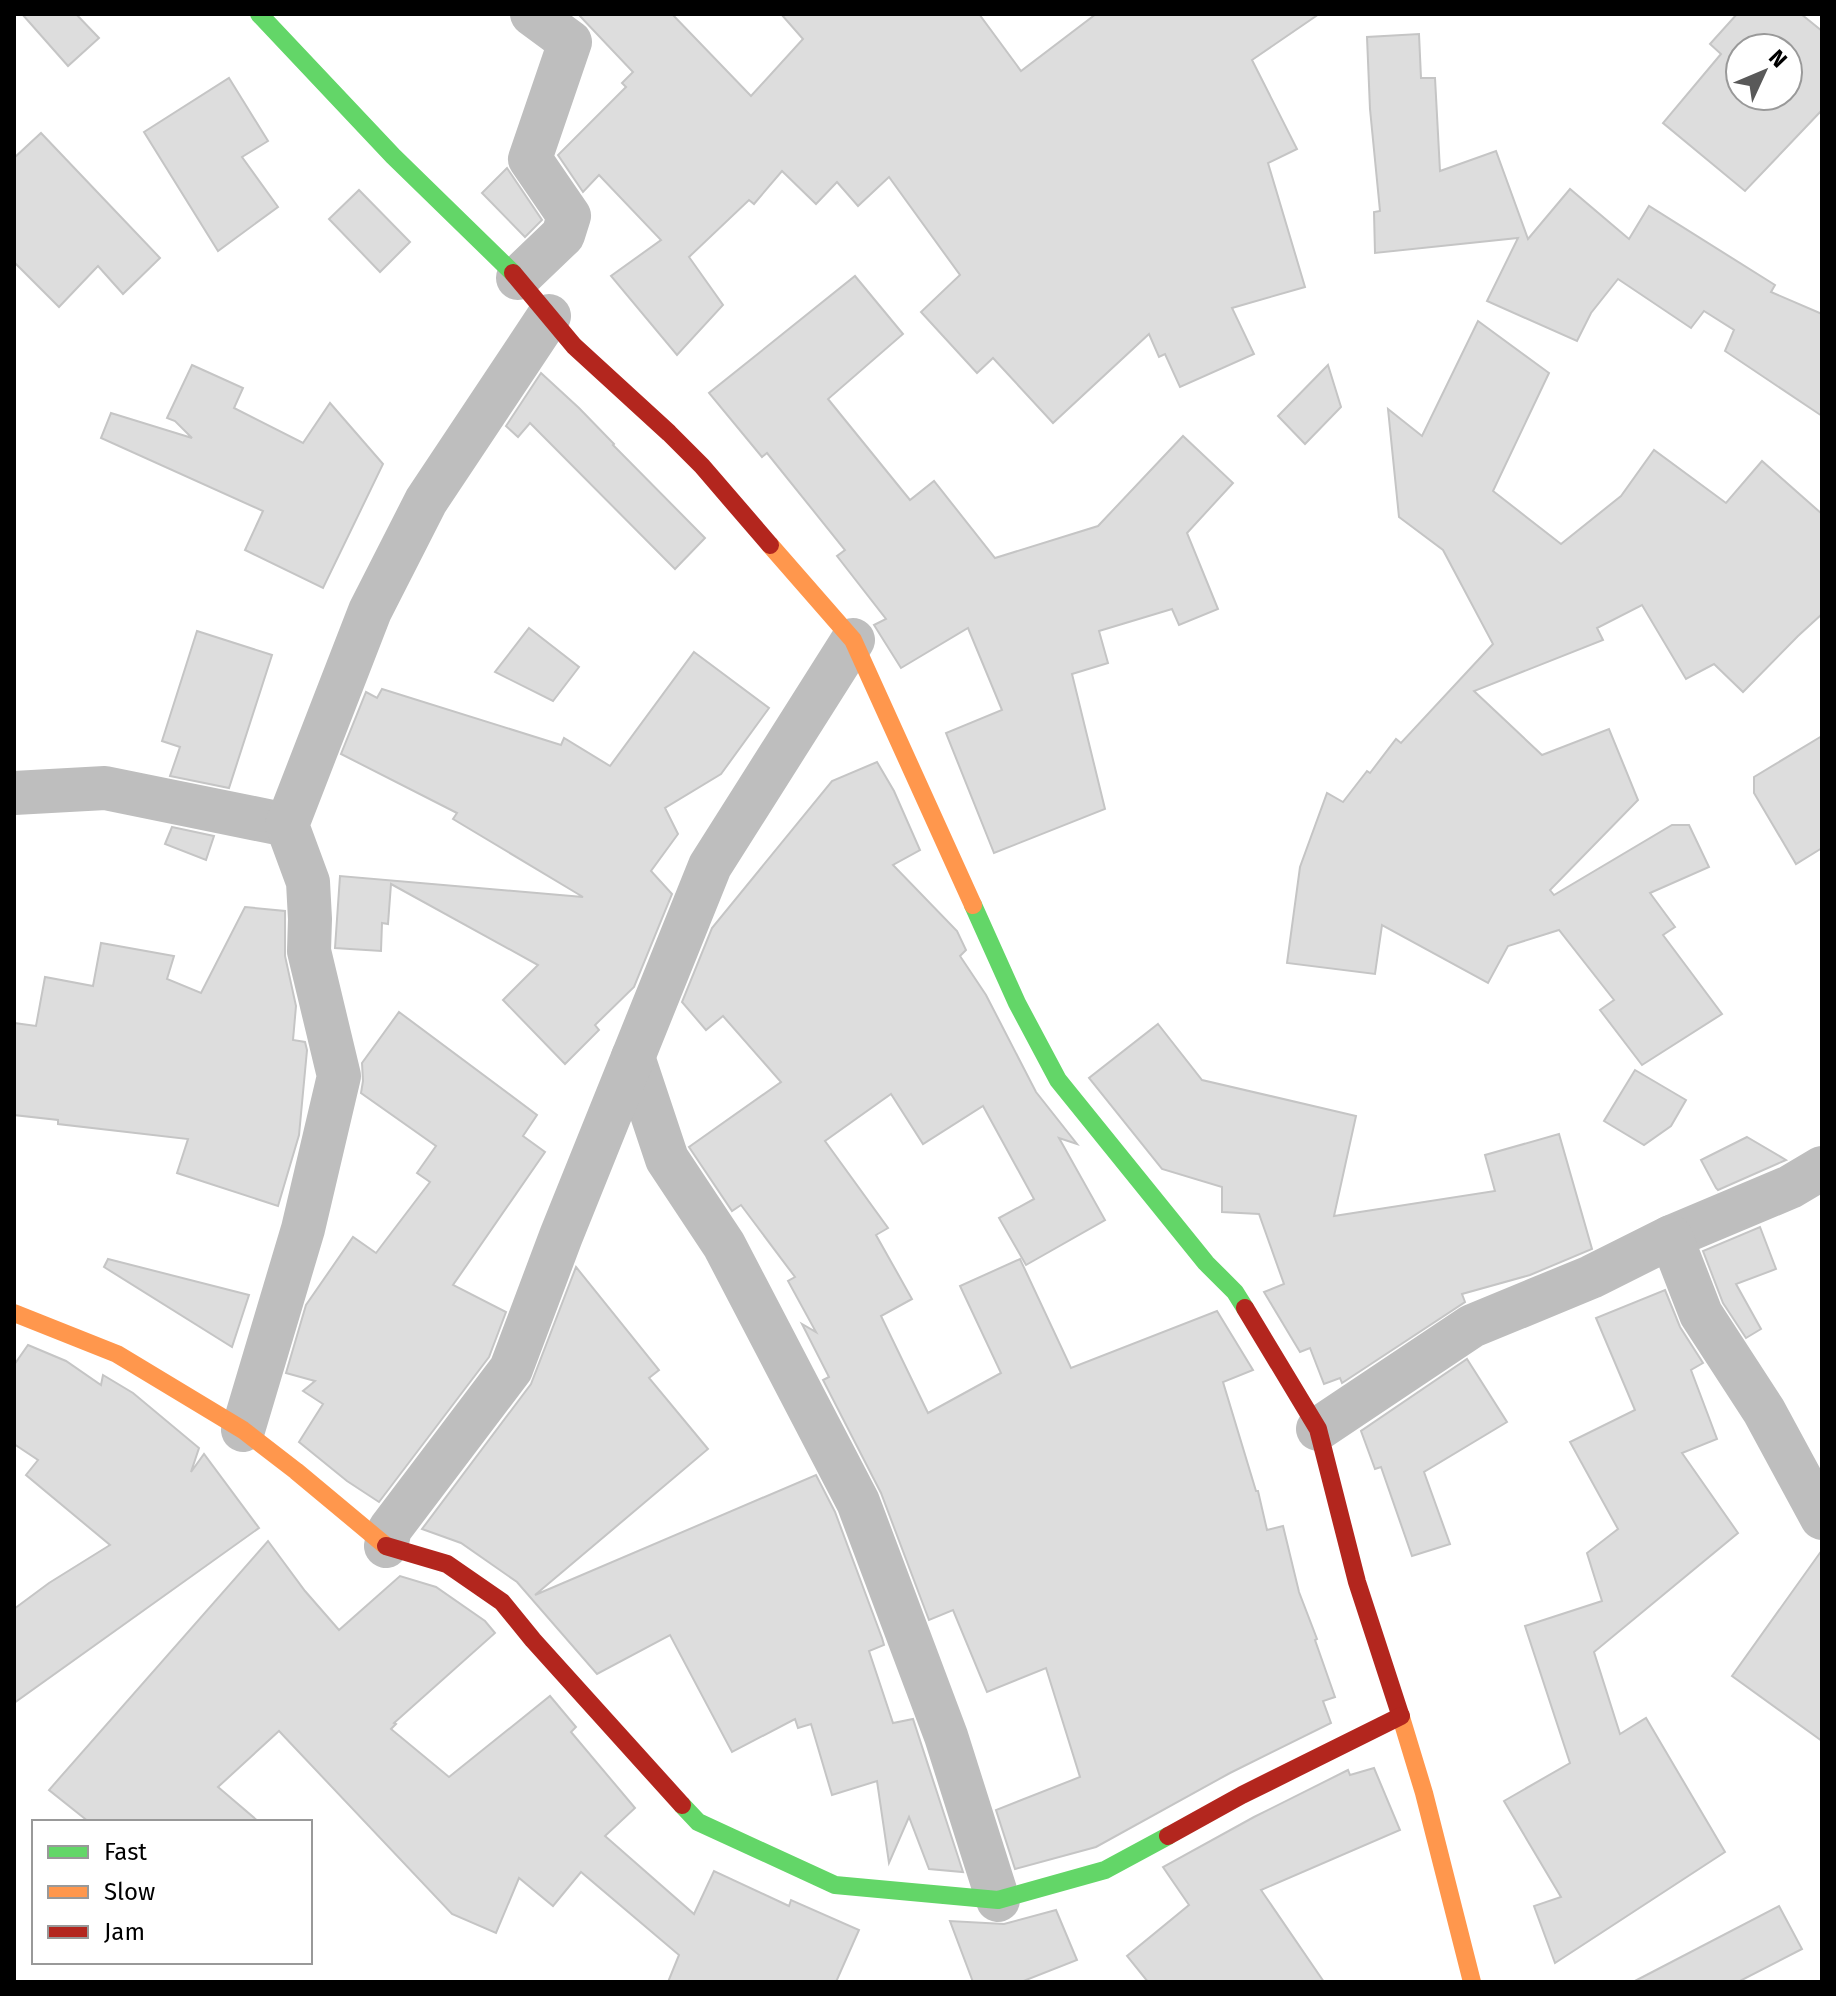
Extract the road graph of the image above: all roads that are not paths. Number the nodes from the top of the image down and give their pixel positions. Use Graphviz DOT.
graph roads {
  1 [pos="259,14"];
  2 [pos="532,14"];
  3 [pos="518,278"];
  4 [pos="549,316"];
  5 [pos="853,640"];
  6 [pos="14,793"];
  7 [pos="287,825"];
  8 [pos="633,1057"];
  9 [pos="1822,1168"];
  10 [pos="1671,1237"];
  11 [pos="14,1313"];
  12 [pos="1318,1429"];
  13 [pos="243,1430"];
  14 [pos="1822,1518"];
  15 [pos="386,1546"];
  16 [pos="1401,1716"];
  17 [pos="998,1900"];
  18 [pos="1472,1982"];
  1 -- 3 [label="street"];
  2 -- 3 [label="street"];
  3 -- 4 [label="street"];
  4 -- 5 [label="street"];
  4 -- 7 [label="street"];
  5 -- 8 [label="street"];
  5 -- 12 [label="street"];
  6 -- 7 [label="street"];
  7 -- 13 [label="street"];
  8 -- 15 [label="street"];
  8 -- 17 [label="street"];
  9 -- 10 [label="street"];
  10 -- 12 [label="street"];
  10 -- 14 [label="street"];
  11 -- 13 [label="street"];
  12 -- 16 [label="street"];
  13 -- 15 [label="street"];
  15 -- 17 [label="street"];
  16 -- 17 [label="street"];
  16 -- 18 [label="street"];
}
